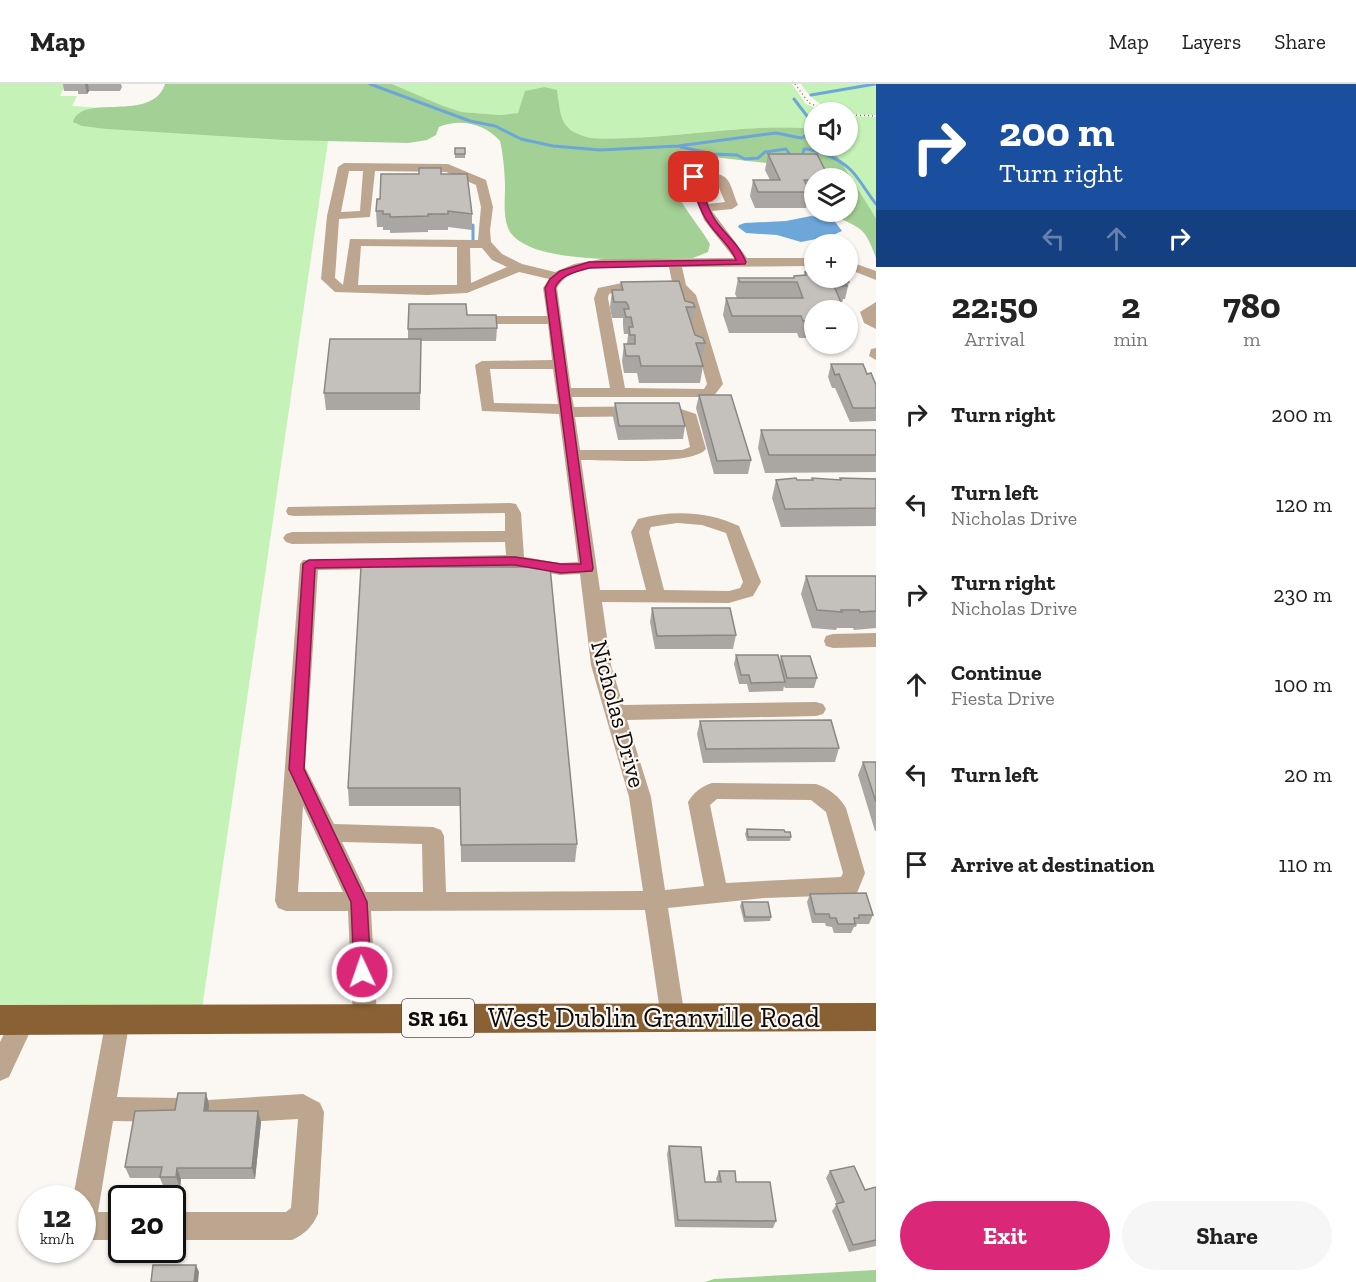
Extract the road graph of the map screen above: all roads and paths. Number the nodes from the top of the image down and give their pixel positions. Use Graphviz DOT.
graph roads {
  1 [pos="795,84"];
  2 [pos="807,102"];
  3 [pos="858,115"];
  4 [pos="876,116"];
  5 [pos="369,167"];
  6 [pos="704,208"];
  7 [pos="333,216"];
  8 [pos="463,242"];
  9 [pos="485,244"];
  10 [pos="742,262"];
  11 [pos="804,262"];
  12 [pos="675,263"];
  13 [pos="516,268"];
  14 [pos="858,269"];
  15 [pos="876,276"];
  16 [pos="558,277"];
  17 [pos="679,286"];
  18 [pos="351,289"];
  19 [pos="464,289"];
  20 [pos="876,306"];
  21 [pos="478,320"];
  22 [pos="553,320"];
  23 [pos="876,325"];
  24 [pos="560,364"];
  25 [pos="618,392"];
  26 [pos="563,393"];
  27 [pos="566,411"];
  28 [pos="571,455"];
  29 [pos="294,511"];
  30 [pos="514,536"];
  31 [pos="390,537"];
  32 [pos="292,538"];
  33 [pos="515,561"];
  34 [pos="389,563"];
  35 [pos="587,568"];
  36 [pos="591,596"];
  37 [pos="656,596"];
  38 [pos="876,640"];
  39 [pos="833,641"];
  40 [pos="816,709"];
  41 [pos="614,713"];
  42 [pos="297,769"];
  43 [pos="327,833"];
  44 [pos="717,894"];
  45 [pos="656,900"];
  46 [pos="359,902"];
  47 [pos="435,902"];
  48 [pos="876,1017"];
  49 [pos="365,1018"];
  50 [pos="673,1018"];
  51 [pos="118,1019"];
  52 [pos="12,1020"];
  53 [pos="0,1069"];
  54 [pos="102,1109"];
  55 [pos="181,1110"];
  56 [pos="208,1112"];
  57 [pos="108,1226"];
  58 [pos="186,1226"];
  1 -- 2 [label="path"];
  3 -- 4 [label="path"];
  5 -- 7 [label="street"];
  5 -- 7 [label="street"];
  5 -- 9 [label="street"];
  6 -- 10 [label="street"];
  7 -- 18 [label="street"];
  8 -- 9 [label="street"];
  8 -- 18 [label="street"];
  8 -- 19 [label="street"];
  9 -- 13 [label="street"];
  10 -- 11 [label="street"];
  10 -- 12 [label="street"];
  12 -- 16 [label="street"];
  12 -- 17 [label="street"];
  13 -- 16 [label="street"];
  13 -- 19 [label="street"];
  14 -- 15 [label="street"];
  16 -- 22 [label="street, Nicholas Drive"];
  17 -- 25 [label="street"];
  17 -- 25 [label="street"];
  18 -- 19 [label="street"];
  20 -- 23 [label="street"];
  21 -- 22 [label="street"];
  22 -- 24 [label="street, Nicholas Drive"];
  24 -- 26 [label="street, Nicholas Drive"];
  24 -- 27 [label="street"];
  25 -- 26 [label="street"];
  26 -- 27 [label="street, Nicholas Drive"];
  27 -- 28 [label="street, Nicholas Drive"];
  27 -- 28 [label="street"];
  28 -- 35 [label="street, Nicholas Drive"];
  29 -- 30 [label="street"];
  30 -- 31 [label="street"];
  30 -- 33 [label="street"];
  31 -- 32 [label="street"];
  31 -- 34 [label="street"];
  33 -- 34 [label="street"];
  33 -- 35 [label="street"];
  34 -- 42 [label="street"];
  35 -- 36 [label="street, Nicholas Drive"];
  36 -- 37 [label="street"];
  36 -- 41 [label="street, Nicholas Drive"];
  37 -- 37 [label="street"];
  38 -- 39 [label="street"];
  40 -- 41 [label="street"];
  41 -- 45 [label="street, Nicholas Drive"];
  42 -- 43 [label="street"];
  42 -- 46 [label="street"];
  43 -- 46 [label="street"];
  43 -- 47 [label="street"];
  44 -- 44 [label="street"];
  44 -- 45 [label="street"];
  45 -- 47 [label="street"];
  45 -- 50 [label="street, Nicholas Drive"];
  46 -- 47 [label="street"];
  46 -- 49 [label="street"];
  48 -- 50 [label="main road, West Dublin Granville Road / SR 161"];
  49 -- 50 [label="main road, West Dublin Granville Road / SR 161"];
  49 -- 51 [label="main road, West Dublin Granville Road / SR 161"];
  51 -- 52 [label="main road, West Dublin Granville Road / SR 161"];
  51 -- 54 [label="street"];
  52 -- 53 [label="street"];
  54 -- 55 [label="street"];
  54 -- 57 [label="street"];
  56 -- 58 [label="street"];
}
